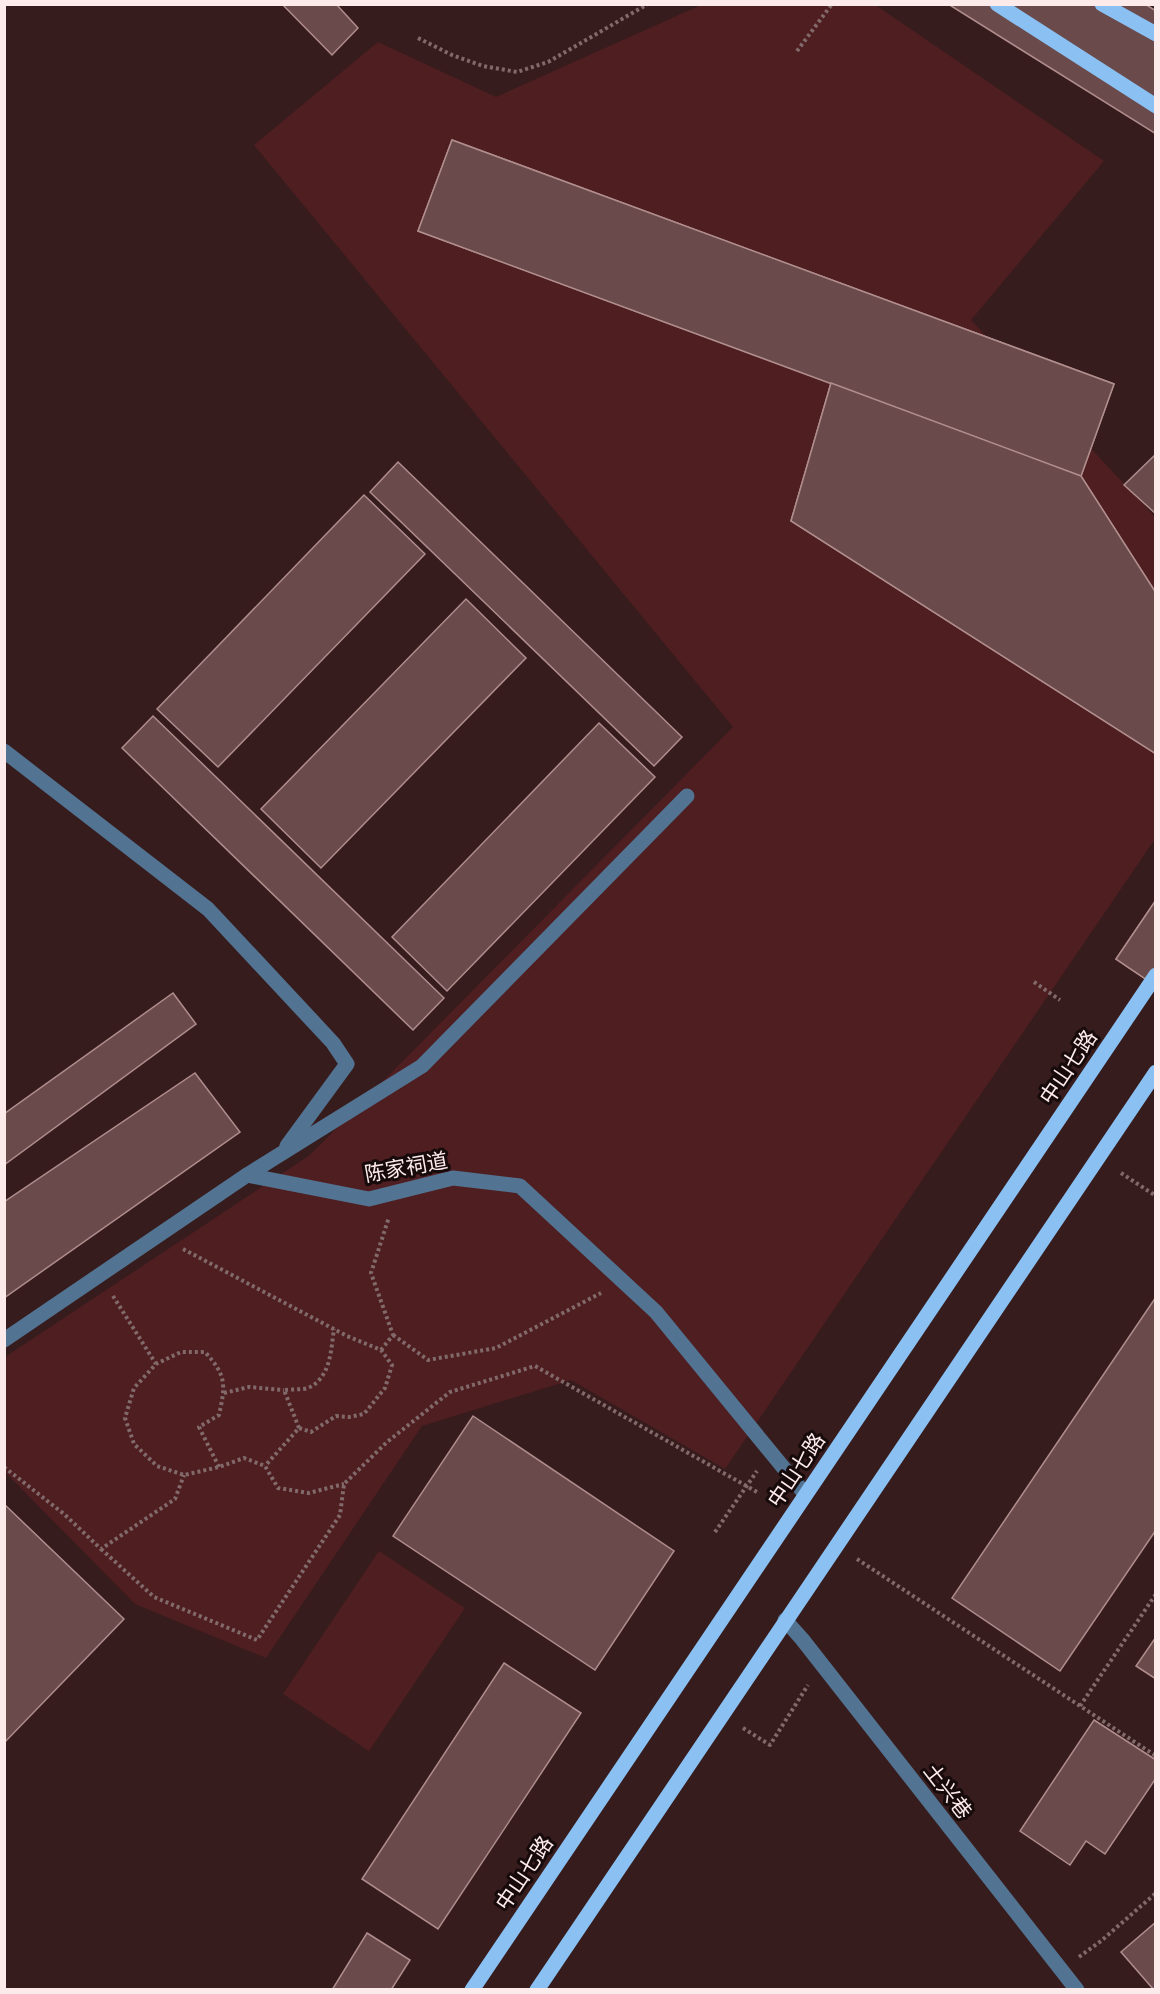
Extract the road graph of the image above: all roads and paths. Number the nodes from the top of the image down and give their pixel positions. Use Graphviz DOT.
graph roads {
  1 [pos="648,4"];
  2 [pos="832,4"];
  3 [pos="996,4"];
  4 [pos="1102,4"];
  5 [pos="1155,34"];
  6 [pos="418,38"];
  7 [pos="797,51"];
  8 [pos="1155,106"];
  9 [pos="4,751"];
  10 [pos="687,795"];
  11 [pos="1155,975"];
  12 [pos="1034,982"];
  13 [pos="1060,1000"];
  14 [pos="1155,1072"];
  15 [pos="282,1154"];
  16 [pos="1121,1173"];
  17 [pos="247,1174"];
  18 [pos="399,1192"];
  19 [pos="1155,1196"];
  20 [pos="158,1236"];
  21 [pos="100,1275"];
  22 [pos="623,1281"];
  23 [pos="334,1329"];
  24 [pos="393,1335"];
  25 [pos="4,1340"];
  26 [pos="381,1350"];
  27 [pos="156,1364"];
  28 [pos="284,1390"];
  29 [pos="224,1393"];
  30 [pos="299,1428"];
  31 [pos="265,1466"];
  32 [pos="4,1467"];
  33 [pos="219,1467"];
  34 [pos="757,1472"];
  35 [pos="184,1475"];
  36 [pos="344,1484"];
  37 [pos="757,1492"];
  38 [pos="805,1494"];
  39 [pos="715,1532"];
  40 [pos="101,1549"];
  41 [pos="857,1558"];
  42 [pos="1155,1594"];
  43 [pos="784,1620"];
  44 [pos="812,1680"];
  45 [pos="1080,1706"];
  46 [pos="743,1728"];
  47 [pos="1155,1756"];
  48 [pos="1155,1893"];
  49 [pos="1061,1970"];
  50 [pos="472,1989"];
  51 [pos="537,1989"];
  52 [pos="1077,1989"];
  1 -- 6 [label="path"];
  2 -- 7 [label="path"];
  3 -- 8 [label="main road"];
  4 -- 5 [label="main road"];
  9 -- 15 [label="street"];
  10 -- 15 [label="street"];
  11 -- 38 [label="main road, 中山七路"];
  12 -- 13 [label="path"];
  14 -- 43 [label="main road"];
  15 -- 17 [label="street"];
  16 -- 19 [label="path"];
  17 -- 18 [label="street, 陈家祠道"];
  17 -- 20 [label="street"];
  18 -- 22 [label="street, 陈家祠道"];
  18 -- 24 [label="path"];
  20 -- 21 [label="street"];
  20 -- 23 [label="path"];
  21 -- 25 [label="street"];
  21 -- 27 [label="path"];
  22 -- 24 [label="path"];
  22 -- 38 [label="street, 陈家祠道"];
  23 -- 26 [label="path"];
  23 -- 28 [label="path"];
  24 -- 26 [label="path"];
  26 -- 30 [label="path"];
  27 -- 29 [label="path"];
  27 -- 35 [label="path"];
  28 -- 29 [label="path"];
  28 -- 30 [label="path"];
  29 -- 33 [label="path"];
  30 -- 31 [label="path"];
  31 -- 33 [label="path"];
  31 -- 36 [label="path"];
  32 -- 40 [label="path"];
  33 -- 35 [label="path"];
  34 -- 39 [label="path"];
  35 -- 40 [label="path"];
  36 -- 37 [label="path"];
  36 -- 40 [label="path"];
  38 -- 50 [label="main road, 中山七路"];
  41 -- 45 [label="path"];
  42 -- 45 [label="path"];
  43 -- 49 [label="street, 土兴巷"];
  43 -- 51 [label="main road"];
  44 -- 46 [label="path"];
  45 -- 47 [label="path"];
  48 -- 49 [label="path"];
  49 -- 52 [label="street, 土兴巷"];
}
